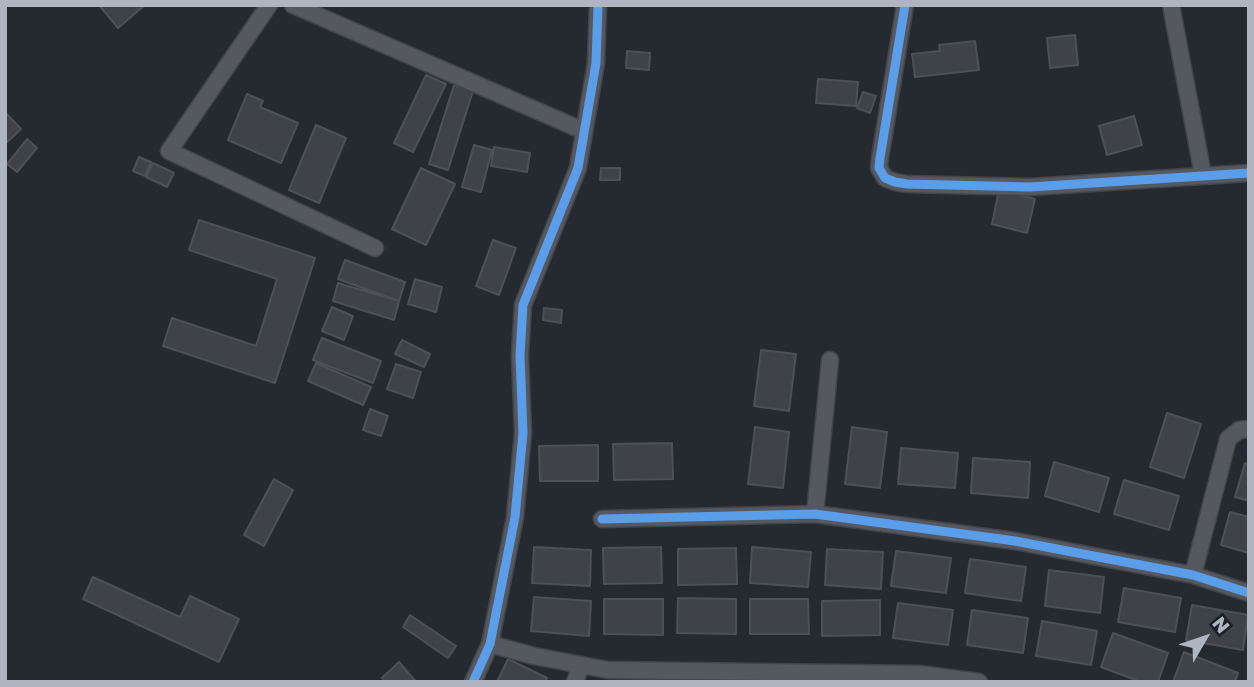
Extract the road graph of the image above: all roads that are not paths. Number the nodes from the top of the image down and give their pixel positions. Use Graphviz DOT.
graph roads {
  1 [pos="269,5"];
  2 [pos="293,5"];
  3 [pos="598,5"];
  4 [pos="905,5"];
  5 [pos="1171,5"];
  6 [pos="584,131"];
  7 [pos="1249,173"];
  8 [pos="1203,175"];
  9 [pos="374,248"];
  10 [pos="830,360"];
  11 [pos="1249,429"];
  12 [pos="815,514"];
  13 [pos="602,519"];
  14 [pos="1193,575"];
  15 [pos="1249,593"];
  16 [pos="490,644"];
  17 [pos="581,665"];
  18 [pos="472,682"];
  19 [pos="575,682"];
  20 [pos="979,682"];
  1 -- 9 [label="street"];
  2 -- 6 [label="street"];
  3 -- 6 [label="street"];
  4 -- 8 [label="street"];
  5 -- 8 [label="street"];
  6 -- 16 [label="street"];
  7 -- 8 [label="street"];
  10 -- 12 [label="street"];
  11 -- 14 [label="street"];
  12 -- 13 [label="street"];
  12 -- 14 [label="street"];
  14 -- 15 [label="street"];
  16 -- 17 [label="street"];
  16 -- 18 [label="street"];
  17 -- 19 [label="street"];
  17 -- 20 [label="street"];
}
